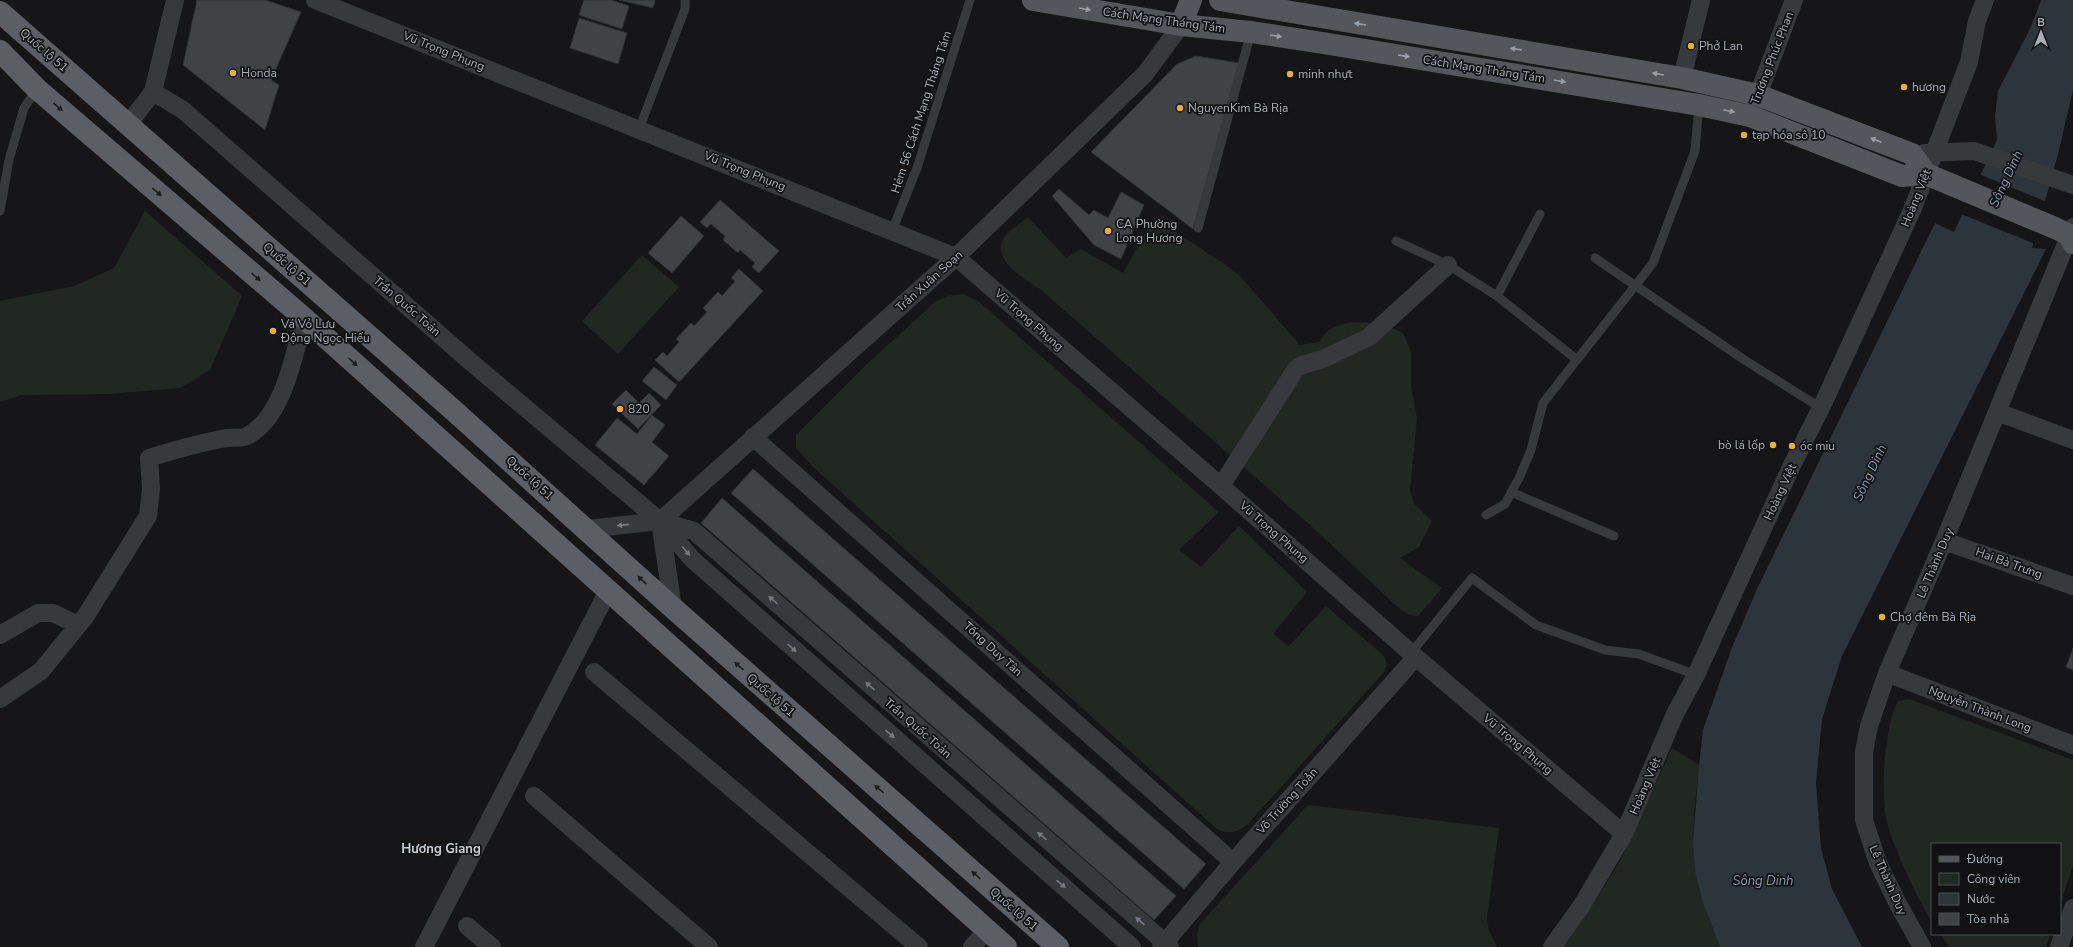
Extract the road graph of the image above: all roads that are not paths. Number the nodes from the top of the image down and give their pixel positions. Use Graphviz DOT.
graph roads {
  1 [pos="175,0"];
  2 [pos="315,0"];
  3 [pos="685,0"];
  4 [pos="970,0"];
  5 [pos="1033,0"];
  6 [pos="1191,0"];
  7 [pos="1220,0"];
  8 [pos="1701,0"];
  9 [pos="1794,0"];
  10 [pos="1985,0"];
  11 [pos="0,12"];
  12 [pos="1181,25"];
  13 [pos="1251,32"];
  14 [pos="2,57"];
  15 [pos="1682,78"];
  16 [pos="37,89"];
  17 [pos="153,92"];
  18 [pos="1758,94"];
  19 [pos="1699,105"];
  20 [pos="1750,116"];
  21 [pos="128,123"];
  22 [pos="639,129"];
  23 [pos="1923,154"];
  24 [pos="1926,174"];
  25 [pos="2073,185"];
  26 [pos="0,211"];
  27 [pos="1540,214"];
  28 [pos="1198,228"];
  29 [pos="892,231"];
  30 [pos="2069,233"];
  31 [pos="1396,241"];
  32 [pos="956,257"];
  33 [pos="1595,258"];
  34 [pos="1448,265"];
  35 [pos="1635,285"];
  36 [pos="1497,296"];
  37 [pos="304,318"];
  38 [pos="1576,359"];
  39 [pos="1821,408"];
  40 [pos="1997,412"];
  41 [pos="754,437"];
  42 [pos="2073,440"];
  43 [pos="1221,486"];
  44 [pos="1511,492"];
  45 [pos="1486,515"];
  46 [pos="660,522"];
  47 [pos="587,529"];
  48 [pos="1614,536"];
  49 [pos="1944,540"];
  50 [pos="2073,586"];
  51 [pos="608,590"];
  52 [pos="673,608"];
  53 [pos="78,625"];
  54 [pos="1,634"];
  55 [pos="834,654"];
  56 [pos="1414,655"];
  57 [pos="594,672"];
  58 [pos="819,672"];
  59 [pos="1887,673"];
  60 [pos="1696,675"];
  61 [pos="0,699"];
  62 [pos="2073,745"];
  63 [pos="534,796"];
  64 [pos="1003,802"];
  65 [pos="989,821"];
  66 [pos="1624,834"];
  67 [pos="1233,862"];
  68 [pos="2073,908"];
  69 [pos="467,926"];
  70 [pos="987,930"];
  71 [pos="1165,945"];
  72 [pos="424,947"];
  73 [pos="492,947"];
  74 [pos="709,947"];
  75 [pos="919,947"];
  76 [pos="972,947"];
  77 [pos="1006,947"];
  78 [pos="1058,947"];
  79 [pos="1132,947"];
  80 [pos="1552,947"];
  81 [pos="1922,947"];
  82 [pos="2059,947"];
  1 -- 17 [label="street"];
  2 -- 22 [label="street, Vũ Trọng Phụng"];
  3 -- 22 [label="lane"];
  4 -- 29 [label="lane, Hẻm 56 Cách Mạng Tháng Tám"];
  5 -- 12 [label="main road, Cách Mạng Tháng Tám, one-way"];
  6 -- 12 [label="main road"];
  15 -- 7 [label="main road, Cách Mạng Tháng Tám, one-way"];
  8 -- 15 [label="street"];
  9 -- 18 [label="street, Trương Phúc Phan"];
  10 -- 23 [label="street, Hoàng Việt"];
  11 -- 21 [label="highway, Quốc lộ 51"];
  12 -- 13 [label="main road, Cách Mạng Tháng Tám"];
  12 -- 32 [label="street, Trần Xuân Soạn"];
  13 -- 19 [label="main road, Cách Mạng Tháng Tám, one-way"];
  13 -- 28 [label="lane"];
  14 -- 16 [label="highway"];
  15 -- 18 [label="main road, Cách Mạng Tháng Tám"];
  16 -- 26 [label="lane"];
  16 -- 37 [label="highway, one-way"];
  17 -- 21 [label="street"];
  17 -- 46 [label="street, Trần Quốc Toản"];
  18 -- 20 [label="street, Trương Phúc Phan"];
  23 -- 18 [label="main road, Cách Mạng Tháng Tám, one-way"];
  19 -- 20 [label="main road, Cách Mạng Tháng Tám, one-way"];
  19 -- 35 [label="lane"];
  20 -- 24 [label="main road, Cách Mạng Tháng Tám"];
  21 -- 47 [label="highway, Quốc lộ 51"];
  22 -- 29 [label="street, Vũ Trọng Phụng"];
  23 -- 24 [label="main road"];
  23 -- 25 [label="street, Cách Mạng Tháng Tám"];
  24 -- 30 [label="main road, Cách Mạng Tháng Tám"];
  24 -- 39 [label="street, Hoàng Việt"];
  27 -- 36 [label="lane"];
  29 -- 32 [label="street, Vũ Trọng Phụng"];
  30 -- 40 [label="street, Lê Thành Duy"];
  31 -- 34 [label="lane"];
  32 -- 41 [label="street, Trần Xuân Soạn"];
  32 -- 43 [label="street, Vũ Trọng Phụng"];
  33 -- 35 [label="lane"];
  34 -- 36 [label="lane"];
  34 -- 43 [label="street"];
  35 -- 38 [label="lane"];
  35 -- 39 [label="lane"];
  36 -- 38 [label="lane"];
  37 -- 51 [label="highway, one-way"];
  37 -- 53 [label="street"];
  38 -- 44 [label="lane"];
  39 -- 60 [label="street, Hoàng Việt"];
  40 -- 42 [label="street"];
  40 -- 49 [label="street, Lê Thành Duy"];
  41 -- 46 [label="street, Trần Xuân Soạn"];
  41 -- 67 [label="street, Tống Duy Tân"];
  43 -- 56 [label="street, Vũ Trọng Phụng"];
  44 -- 45 [label="lane"];
  44 -- 48 [label="lane"];
  46 -- 47 [label="street, one-way"];
  46 -- 52 [label="street"];
  55 -- 46 [label="street, Trần Quốc Toản, one-way"];
  46 -- 58 [label="street, Trần Quốc Toản, one-way"];
  52 -- 47 [label="highway, Quốc lộ 51, one-way"];
  49 -- 50 [label="street, Hai Bà Trưng"];
  49 -- 59 [label="street, Lê Thành Duy"];
  51 -- 70 [label="highway"];
  51 -- 72 [label="street"];
  78 -- 52 [label="highway, Quốc lộ 51, one-way"];
  53 -- 54 [label="street"];
  53 -- 61 [label="street"];
  55 -- 58 [label="street"];
  64 -- 55 [label="street, Trần Quốc Toản, one-way"];
  56 -- 60 [label="lane"];
  56 -- 66 [label="street, Vũ Trọng Phụng"];
  56 -- 67 [label="street, Võ Trường Toản"];
  57 -- 75 [label="street"];
  58 -- 65 [label="street, Trần Quốc Toản, one-way"];
  59 -- 62 [label="street, Nguyễn Thành Long"];
  59 -- 81 [label="street, Lê Thành Duy"];
  60 -- 66 [label="street, Hoàng Việt"];
  63 -- 74 [label="street"];
  64 -- 65 [label="street"];
  71 -- 64 [label="street, Trần Quốc Toản, one-way"];
  65 -- 79 [label="street, Trần Quốc Toản, one-way"];
  66 -- 80 [label="street, Hoàng Việt"];
  67 -- 71 [label="street, Võ Trường Toản"];
  68 -- 82 [label="street"];
  69 -- 73 [label="street"];
  70 -- 76 [label="street"];
  70 -- 77 [label="highway"];
}
